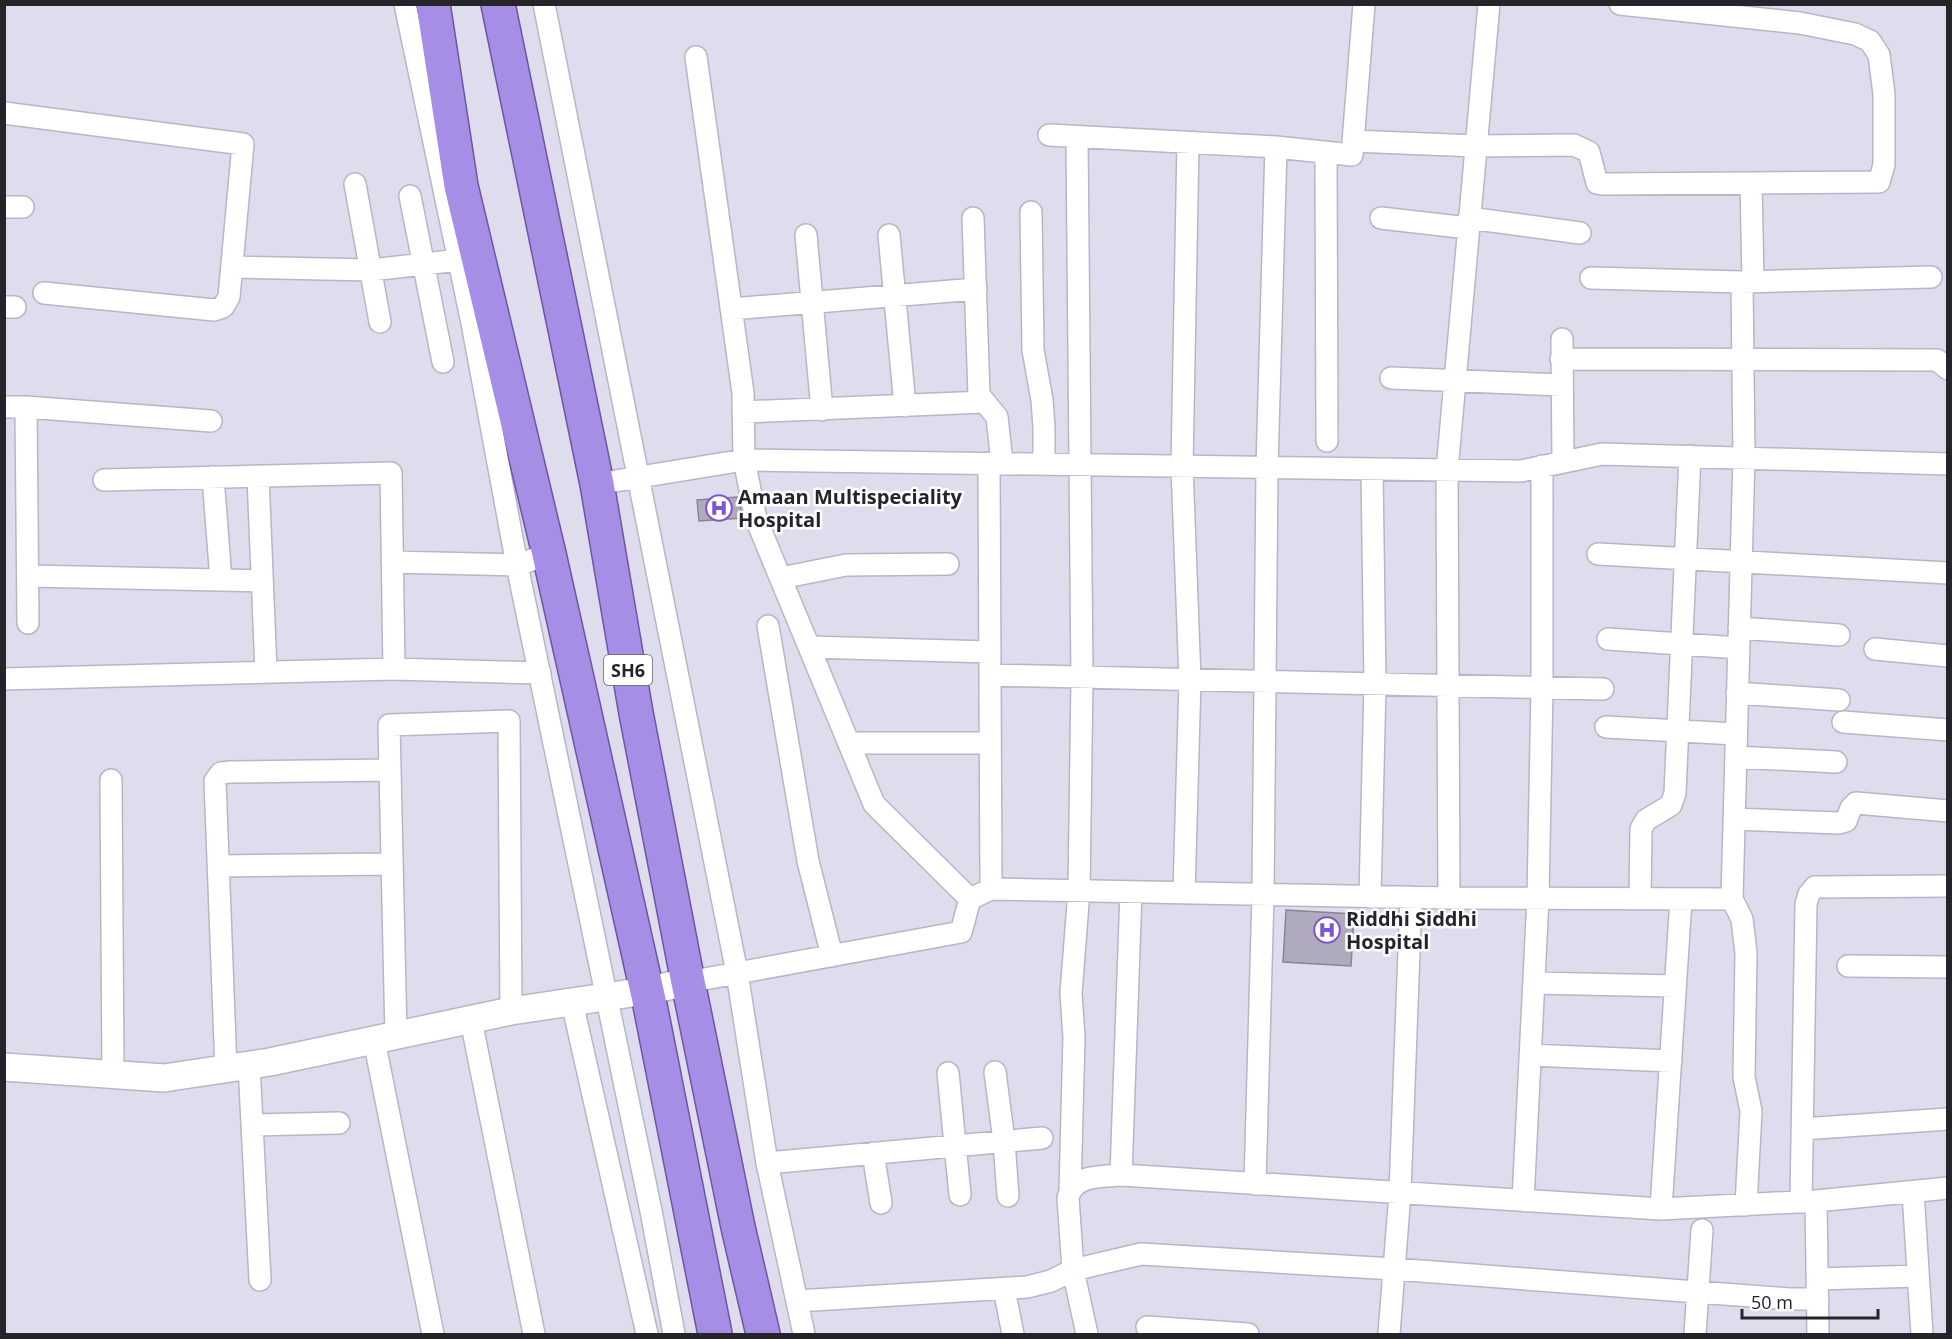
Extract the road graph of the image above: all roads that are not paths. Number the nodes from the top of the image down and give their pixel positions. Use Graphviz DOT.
graph roads {
  1 [pos="405,4"];
  2 [pos="433,4"];
  3 [pos="498,4"];
  4 [pos="544,4"];
  5 [pos="1364,4"];
  6 [pos="1489,4"];
  7 [pos="1620,4"];
  8 [pos="696,57"];
  9 [pos="4,113"];
  10 [pos="1049,135"];
  11 [pos="1077,137"];
  12 [pos="1353,141"];
  13 [pos="1188,143"];
  14 [pos="1475,146"];
  15 [pos="1276,147"];
  16 [pos="1326,152"];
  17 [pos="1751,183"];
  18 [pos="355,184"];
  19 [pos="410,196"];
  20 [pos="1031,212"];
  21 [pos="974,218"];
  22 [pos="1381,218"];
  23 [pos="1468,223"];
  24 [pos="1580,233"];
  25 [pos="806,235"];
  26 [pos="889,235"];
  27 [pos="459,260"];
  28 [pos="422,264"];
  29 [pos="232,267"];
  30 [pos="371,270"];
  31 [pos="1931,277"];
  32 [pos="1591,278"];
  33 [pos="1748,281"];
  34 [pos="976,289"];
  35 [pos="44,293"];
  36 [pos="894,295"];
  37 [pos="814,302"];
  38 [pos="731,309"];
  39 [pos="380,322"];
  40 [pos="1744,361"];
  41 [pos="443,362"];
  42 [pos="1947,369"];
  43 [pos="1391,378"];
  44 [pos="1455,381"];
  45 [pos="1561,385"];
  46 [pos="984,402"];
  47 [pos="904,406"];
  48 [pos="4,407"];
  49 [pos="26,407"];
  50 [pos="822,410"];
  51 [pos="743,412"];
  52 [pos="211,421"];
  53 [pos="1327,441"];
  54 [pos="1690,456"];
  55 [pos="1744,457"];
  56 [pos="744,460"];
  57 [pos="995,463"];
  58 [pos="1044,464"];
  59 [pos="1081,464"];
  60 [pos="1552,464"];
  61 [pos="1947,464"];
  62 [pos="1182,466"];
  63 [pos="1267,467"];
  64 [pos="1372,469"];
  65 [pos="1448,470"];
  66 [pos="258,476"];
  67 [pos="213,477"];
  68 [pos="640,477"];
  69 [pos="104,480"];
  70 [pos="597,484"];
  71 [pos="549,554"];
  72 [pos="1598,554"];
  73 [pos="1685,558"];
  74 [pos="392,561"];
  75 [pos="1740,561"];
  76 [pos="948,564"];
  77 [pos="517,565"];
  78 [pos="1947,573"];
  79 [pos="28,576"];
  80 [pos="781,578"];
  81 [pos="221,580"];
  82 [pos="262,581"];
  83 [pos="28,623"];
  84 [pos="768,626"];
  85 [pos="1839,635"];
  86 [pos="1739,638"];
  87 [pos="1608,639"];
  88 [pos="1681,644"];
  89 [pos="809,647"];
  90 [pos="1875,649"];
  91 [pos="990,652"];
  92 [pos="1947,656"];
  93 [pos="394,669"];
  94 [pos="266,672"];
  95 [pos="540,673"];
  96 [pos="990,675"];
  97 [pos="1082,678"];
  98 [pos="4,679"];
  99 [pos="1190,680"];
  100 [pos="1264,681"];
  101 [pos="1375,684"];
  102 [pos="1448,686"];
  103 [pos="1542,688"];
  104 [pos="1603,689"];
  105 [pos="1737,693"];
  106 [pos="1839,700"];
  107 [pos="1843,722"];
  108 [pos="1605,727"];
  109 [pos="1677,730"];
  110 [pos="1947,730"];
  111 [pos="1736,734"];
  112 [pos="849,743"];
  113 [pos="990,743"];
  114 [pos="1736,757"];
  115 [pos="1836,762"];
  116 [pos="390,770"];
  117 [pos="111,780"];
  118 [pos="1947,812"];
  119 [pos="1734,819"];
  120 [pos="392,864"];
  121 [pos="219,866"];
  122 [pos="1947,886"];
  123 [pos="991,889"];
  124 [pos="1079,891"];
  125 [pos="1131,892"];
  126 [pos="1184,893"];
  127 [pos="1263,895"];
  128 [pos="1370,897"];
  129 [pos="1412,897"];
  130 [pos="1449,898"];
  131 [pos="1538,898"];
  132 [pos="1640,898"];
  133 [pos="1681,898"];
  134 [pos="970,899"];
  135 [pos="1732,899"];
  136 [pos="832,956"];
  137 [pos="1848,966"];
  138 [pos="1947,967"];
  139 [pos="737,973"];
  140 [pos="688,982"];
  141 [pos="1534,983"];
  142 [pos="1675,986"];
  143 [pos="645,991"];
  144 [pos="607,996"];
  145 [pos="572,1002"];
  146 [pos="511,1011"];
  147 [pos="471,1020"];
  148 [pos="385,1038"];
  149 [pos="1530,1055"];
  150 [pos="1671,1061"];
  151 [pos="4,1067"];
  152 [pos="237,1067"];
  153 [pos="995,1072"];
  154 [pos="948,1073"];
  155 [pos="113,1075"];
  156 [pos="1947,1119"];
  157 [pos="339,1123"];
  158 [pos="252,1125"];
  159 [pos="1802,1129"];
  160 [pos="1042,1137"];
  161 [pos="1004,1141"];
  162 [pos="954,1145"];
  163 [pos="873,1153"];
  164 [pos="767,1163"];
  165 [pos="1121,1175"];
  166 [pos="1255,1184"];
  167 [pos="1947,1188"];
  168 [pos="1071,1190"];
  169 [pos="1913,1192"];
  170 [pos="1400,1193"];
  171 [pos="960,1195"];
  172 [pos="1008,1196"];
  173 [pos="1523,1201"];
  174 [pos="1808,1202"];
  175 [pos="881,1203"];
  176 [pos="1746,1205"];
  177 [pos="1661,1209"];
  178 [pos="1702,1230"];
  179 [pos="1394,1269"];
  180 [pos="1073,1270"];
  181 [pos="1918,1276"];
  182 [pos="260,1280"];
  183 [pos="1004,1288"];
  184 [pos="1817,1289"];
  185 [pos="1698,1292"];
  186 [pos="797,1301"];
  187 [pos="1147,1328"];
  188 [pos="433,1335"];
  189 [pos="534,1335"];
  190 [pos="647,1335"];
  191 [pos="674,1335"];
  192 [pos="715,1335"];
  193 [pos="763,1335"];
  194 [pos="804,1335"];
  195 [pos="1013,1335"];
  196 [pos="1087,1335"];
  197 [pos="1248,1335"];
  198 [pos="1389,1335"];
  199 [pos="1695,1335"];
  200 [pos="1818,1335"];
  201 [pos="1922,1335"];
  1 -- 27 [label="street"];
  2 -- 71 [label="highway"];
  3 -- 70 [label="highway, SH6"];
  4 -- 68 [label="street"];
  5 -- 12 [label="street"];
  6 -- 14 [label="street"];
  7 -- 17 [label="street"];
  8 -- 38 [label="street"];
  9 -- 29 [label="street"];
  10 -- 11 [label="street"];
  11 -- 13 [label="street"];
  11 -- 59 [label="street"];
  12 -- 14 [label="street"];
  12 -- 16 [label="street"];
  13 -- 15 [label="street"];
  13 -- 62 [label="street"];
  14 -- 17 [label="street"];
  14 -- 23 [label="street"];
  15 -- 16 [label="street"];
  15 -- 63 [label="street"];
  16 -- 53 [label="street"];
  17 -- 33 [label="street"];
  18 -- 30 [label="street"];
  19 -- 28 [label="street"];
  20 -- 58 [label="street"];
  21 -- 34 [label="street"];
  22 -- 23 [label="street"];
  23 -- 24 [label="street"];
  23 -- 44 [label="street"];
  25 -- 37 [label="street"];
  26 -- 36 [label="street"];
  27 -- 28 [label="street"];
  27 -- 77 [label="street"];
  28 -- 30 [label="street"];
  28 -- 41 [label="street"];
  29 -- 30 [label="street"];
  29 -- 35 [label="street"];
  30 -- 39 [label="street"];
  31 -- 33 [label="street"];
  32 -- 33 [label="street"];
  33 -- 40 [label="street"];
  34 -- 36 [label="street"];
  34 -- 46 [label="street"];
  36 -- 37 [label="street"];
  36 -- 47 [label="street"];
  37 -- 38 [label="street"];
  37 -- 50 [label="street"];
  38 -- 51 [label="street"];
  40 -- 42 [label="street"];
  40 -- 45 [label="street"];
  40 -- 55 [label="street"];
  43 -- 44 [label="street"];
  44 -- 45 [label="street"];
  44 -- 65 [label="street"];
  45 -- 60 [label="street"];
  46 -- 47 [label="street"];
  46 -- 57 [label="street"];
  47 -- 50 [label="street"];
  48 -- 49 [label="street"];
  49 -- 52 [label="street"];
  49 -- 79 [label="street"];
  50 -- 51 [label="street"];
  51 -- 56 [label="street"];
  54 -- 55 [label="street"];
  54 -- 60 [label="street"];
  54 -- 73 [label="street"];
  55 -- 61 [label="street"];
  55 -- 75 [label="street"];
  56 -- 57 [label="street"];
  56 -- 68 [label="street"];
  56 -- 80 [label="street"];
  57 -- 58 [label="street"];
  57 -- 91 [label="street"];
  58 -- 59 [label="street"];
  59 -- 62 [label="street"];
  59 -- 97 [label="street"];
  60 -- 65 [label="street"];
  60 -- 103 [label="street"];
  62 -- 63 [label="street"];
  62 -- 99 [label="street"];
  63 -- 64 [label="street"];
  63 -- 100 [label="street"];
  64 -- 65 [label="street"];
  64 -- 101 [label="street"];
  65 -- 102 [label="street"];
  66 -- 67 [label="street"];
  66 -- 74 [label="street"];
  66 -- 82 [label="street"];
  67 -- 69 [label="street"];
  67 -- 81 [label="street"];
  68 -- 70 [label="street"];
  68 -- 139 [label="street"];
  70 -- 140 [label="highway, SH6"];
  71 -- 77 [label="street"];
  71 -- 143 [label="highway"];
  72 -- 73 [label="street"];
  73 -- 75 [label="street"];
  73 -- 88 [label="street"];
  74 -- 77 [label="street"];
  74 -- 93 [label="street"];
  75 -- 78 [label="street"];
  75 -- 86 [label="street"];
  76 -- 80 [label="street"];
  77 -- 95 [label="street"];
  79 -- 81 [label="street"];
  79 -- 83 [label="street"];
  80 -- 89 [label="street"];
  81 -- 82 [label="street"];
  82 -- 94 [label="street"];
  84 -- 136 [label="street"];
  85 -- 86 [label="street"];
  86 -- 88 [label="street"];
  86 -- 105 [label="street"];
  87 -- 88 [label="street"];
  88 -- 109 [label="street"];
  89 -- 91 [label="street"];
  89 -- 112 [label="street"];
  90 -- 92 [label="street"];
  91 -- 96 [label="street"];
  93 -- 94 [label="street"];
  93 -- 95 [label="street"];
  94 -- 98 [label="street"];
  95 -- 144 [label="street"];
  96 -- 97 [label="street"];
  96 -- 113 [label="street"];
  97 -- 99 [label="street"];
  97 -- 124 [label="street"];
  99 -- 100 [label="street"];
  99 -- 126 [label="street"];
  100 -- 101 [label="street"];
  100 -- 127 [label="street"];
  101 -- 102 [label="street"];
  101 -- 128 [label="street"];
  102 -- 103 [label="street"];
  102 -- 130 [label="street"];
  103 -- 104 [label="street"];
  103 -- 131 [label="street"];
  105 -- 106 [label="street"];
  105 -- 111 [label="street"];
  107 -- 110 [label="street"];
  108 -- 109 [label="street"];
  109 -- 111 [label="street"];
  109 -- 132 [label="street"];
  111 -- 114 [label="street"];
  112 -- 113 [label="street"];
  112 -- 134 [label="street"];
  113 -- 123 [label="street"];
  114 -- 115 [label="street"];
  114 -- 119 [label="street"];
  116 -- 120 [label="street"];
  116 -- 121 [label="street"];
  116 -- 146 [label="street"];
  117 -- 155 [label="street"];
  118 -- 119 [label="street"];
  119 -- 135 [label="street"];
  120 -- 121 [label="street"];
  120 -- 148 [label="street"];
  121 -- 152 [label="street"];
  122 -- 159 [label="street"];
  123 -- 124 [label="street"];
  123 -- 134 [label="street"];
  124 -- 125 [label="street"];
  124 -- 168 [label="street"];
  125 -- 126 [label="street"];
  125 -- 165 [label="street"];
  126 -- 127 [label="street"];
  127 -- 128 [label="street"];
  127 -- 166 [label="street"];
  128 -- 129 [label="street"];
  129 -- 130 [label="street"];
  129 -- 170 [label="street"];
  130 -- 131 [label="street"];
  131 -- 132 [label="street"];
  131 -- 141 [label="street"];
  132 -- 133 [label="street"];
  133 -- 135 [label="street"];
  133 -- 142 [label="street"];
  134 -- 136 [label="street"];
  135 -- 176 [label="street"];
  136 -- 139 [label="street"];
  137 -- 138 [label="street"];
  139 -- 140 [label="street"];
  139 -- 164 [label="street"];
  140 -- 143 [label="street"];
  140 -- 193 [label="highway, SH6"];
  141 -- 142 [label="street"];
  141 -- 149 [label="street"];
  142 -- 150 [label="street"];
  143 -- 144 [label="street"];
  143 -- 192 [label="highway"];
  144 -- 145 [label="street"];
  144 -- 191 [label="street"];
  145 -- 146 [label="street"];
  145 -- 190 [label="street"];
  146 -- 147 [label="street"];
  147 -- 148 [label="street"];
  147 -- 189 [label="street"];
  148 -- 152 [label="street"];
  148 -- 188 [label="street"];
  149 -- 150 [label="street"];
  149 -- 173 [label="street"];
  150 -- 177 [label="street"];
  151 -- 155 [label="street"];
  152 -- 155 [label="street"];
  152 -- 158 [label="street"];
  153 -- 161 [label="street"];
  154 -- 162 [label="street"];
  156 -- 159 [label="street"];
  157 -- 158 [label="street"];
  158 -- 182 [label="street"];
  159 -- 174 [label="street"];
  160 -- 161 [label="street"];
  161 -- 162 [label="street"];
  161 -- 172 [label="street"];
  162 -- 163 [label="street"];
  162 -- 171 [label="street"];
  163 -- 164 [label="street"];
  163 -- 175 [label="street"];
  164 -- 186 [label="street"];
  165 -- 166 [label="street"];
  165 -- 168 [label="street"];
  166 -- 170 [label="street"];
  167 -- 169 [label="street"];
  168 -- 180 [label="street"];
  169 -- 174 [label="street"];
  169 -- 181 [label="street"];
  170 -- 173 [label="street"];
  170 -- 179 [label="street"];
  173 -- 177 [label="street"];
  174 -- 176 [label="street"];
  174 -- 184 [label="street"];
  176 -- 177 [label="street"];
  178 -- 185 [label="street"];
  179 -- 180 [label="street"];
  179 -- 185 [label="street"];
  179 -- 198 [label="street"];
  180 -- 183 [label="street"];
  180 -- 196 [label="street"];
  181 -- 184 [label="street"];
  181 -- 201 [label="street"];
  183 -- 186 [label="street"];
  183 -- 195 [label="street"];
  184 -- 185 [label="street"];
  184 -- 200 [label="street"];
  185 -- 199 [label="street"];
  186 -- 194 [label="street"];
  187 -- 197 [label="street"];
}
